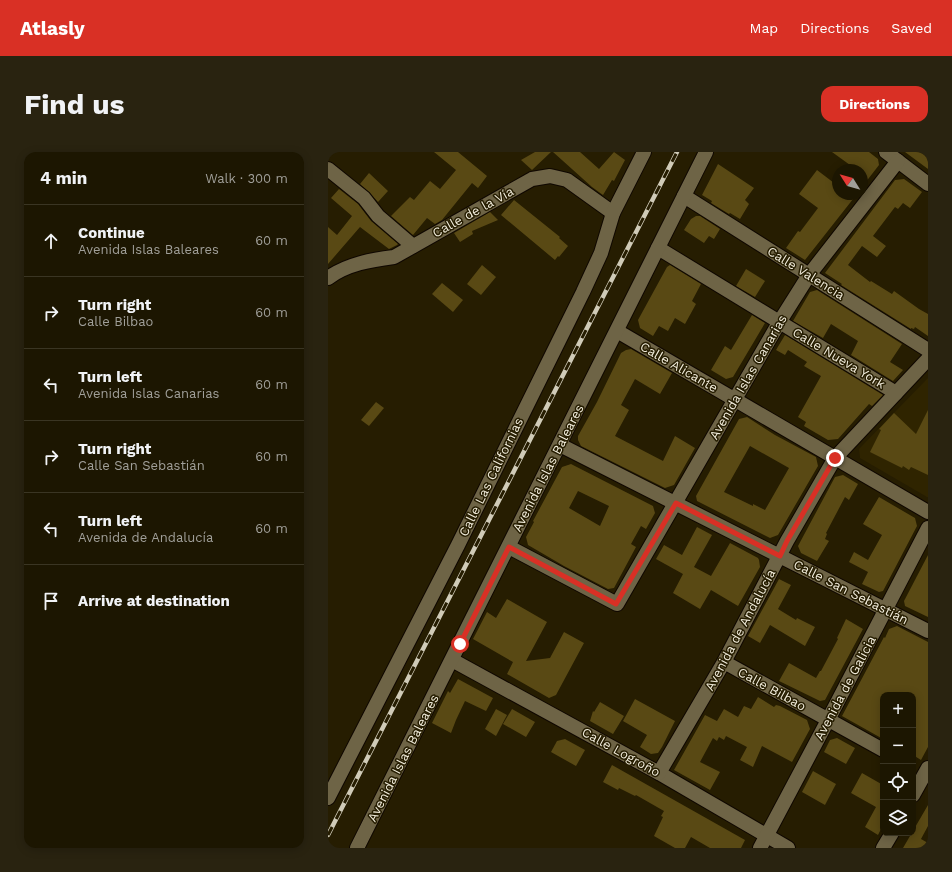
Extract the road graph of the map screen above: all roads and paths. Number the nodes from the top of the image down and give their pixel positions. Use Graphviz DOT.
graph roads {
  1 [pos="644,152"];
  2 [pos="706,152"];
  3 [pos="886,152"];
  4 [pos="898,161"];
  5 [pos="328,169"];
  6 [pos="928,184"];
  7 [pos="684,196"];
  8 [pos="613,213"];
  9 [pos="413,246"];
  10 [pos="658,248"];
  11 [pos="809,275"];
  12 [pos="328,278"];
  13 [pos="780,321"];
  14 [pos="617,331"];
  15 [pos="928,350"];
  16 [pos="928,359"];
  17 [pos="896,393"];
  18 [pos="735,399"];
  19 [pos="560,444"];
  20 [pos="835,458"];
  21 [pos="676,503"];
  22 [pos="928,512"];
  23 [pos="928,528"];
  24 [pos="509,547"];
  25 [pos="780,556"];
  26 [pos="886,610"];
  27 [pos="928,631"];
  28 [pos="452,660"];
  29 [pos="724,662"];
  30 [pos="828,720"];
  31 [pos="880,748"];
  32 [pos="922,769"];
  33 [pos="659,773"];
  34 [pos="916,786"];
  35 [pos="328,798"];
  36 [pos="766,835"];
  37 [pos="890,836"];
  38 [pos="357,848"];
  39 [pos="760,848"];
  40 [pos="788,848"];
  41 [pos="883,848"];
  1 -- 8 [label="street, Calle Las Californias"];
  2 -- 7 [label="street, Avenida Islas Baleares"];
  3 -- 4 [label="street"];
  4 -- 6 [label="street"];
  4 -- 11 [label="street, Avenida Islas Canarias"];
  5 -- 9 [label="street"];
  7 -- 10 [label="street, Avenida Islas Baleares"];
  7 -- 11 [label="street, Calle Valencia"];
  8 -- 9 [label="street, Calle de la Vía"];
  8 -- 35 [label="street, Calle Las Californias"];
  9 -- 12 [label="street, Calle de la Vía"];
  10 -- 13 [label="street, Calle Nueva York"];
  10 -- 14 [label="street, Avenida Islas Baleares"];
  11 -- 13 [label="street, Avenida Islas Canarias"];
  11 -- 15 [label="street, Calle Valencia"];
  13 -- 17 [label="street, Calle Nueva York"];
  13 -- 18 [label="street, Avenida Islas Canarias"];
  14 -- 18 [label="street, Calle Alicante"];
  14 -- 19 [label="street, Avenida Islas Baleares"];
  16 -- 17 [label="street, Avenida de Andalucía"];
  17 -- 20 [label="street, Avenida de Andalucía"];
  18 -- 20 [label="street, Calle Alicante"];
  18 -- 21 [label="street, Avenida Islas Canarias"];
  19 -- 21 [label="street, Calle San Sebastián"];
  19 -- 24 [label="street, Avenida Islas Baleares"];
  20 -- 22 [label="street, Calle Alicante"];
  20 -- 25 [label="street, Avenida de Andalucía"];
  21 -- 24 [label="street, Avenida Islas Canarias"];
  21 -- 25 [label="street, Calle San Sebastián"];
  23 -- 26 [label="street, Avenida de Galicia"];
  24 -- 28 [label="street, Avenida Islas Baleares"];
  25 -- 26 [label="street, Calle San Sebastián"];
  25 -- 29 [label="street, Avenida de Andalucía"];
  26 -- 27 [label="street, Calle San Sebastián"];
  26 -- 30 [label="street, Avenida de Galicia"];
  28 -- 33 [label="street, Calle Logroño"];
  28 -- 38 [label="street, Avenida Islas Baleares"];
  29 -- 30 [label="street, Calle Bilbao"];
  29 -- 33 [label="street, Avenida de Andalucía"];
  30 -- 31 [label="street, Calle Bilbao"];
  30 -- 36 [label="street, Avenida de Galicia"];
  32 -- 34 [label="street"];
  33 -- 36 [label="street, Calle Logroño"];
  36 -- 39 [label="street, Avenida de Galicia"];
  36 -- 40 [label="street, Calle Logroño"];
  37 -- 41 [label="street"];
}
